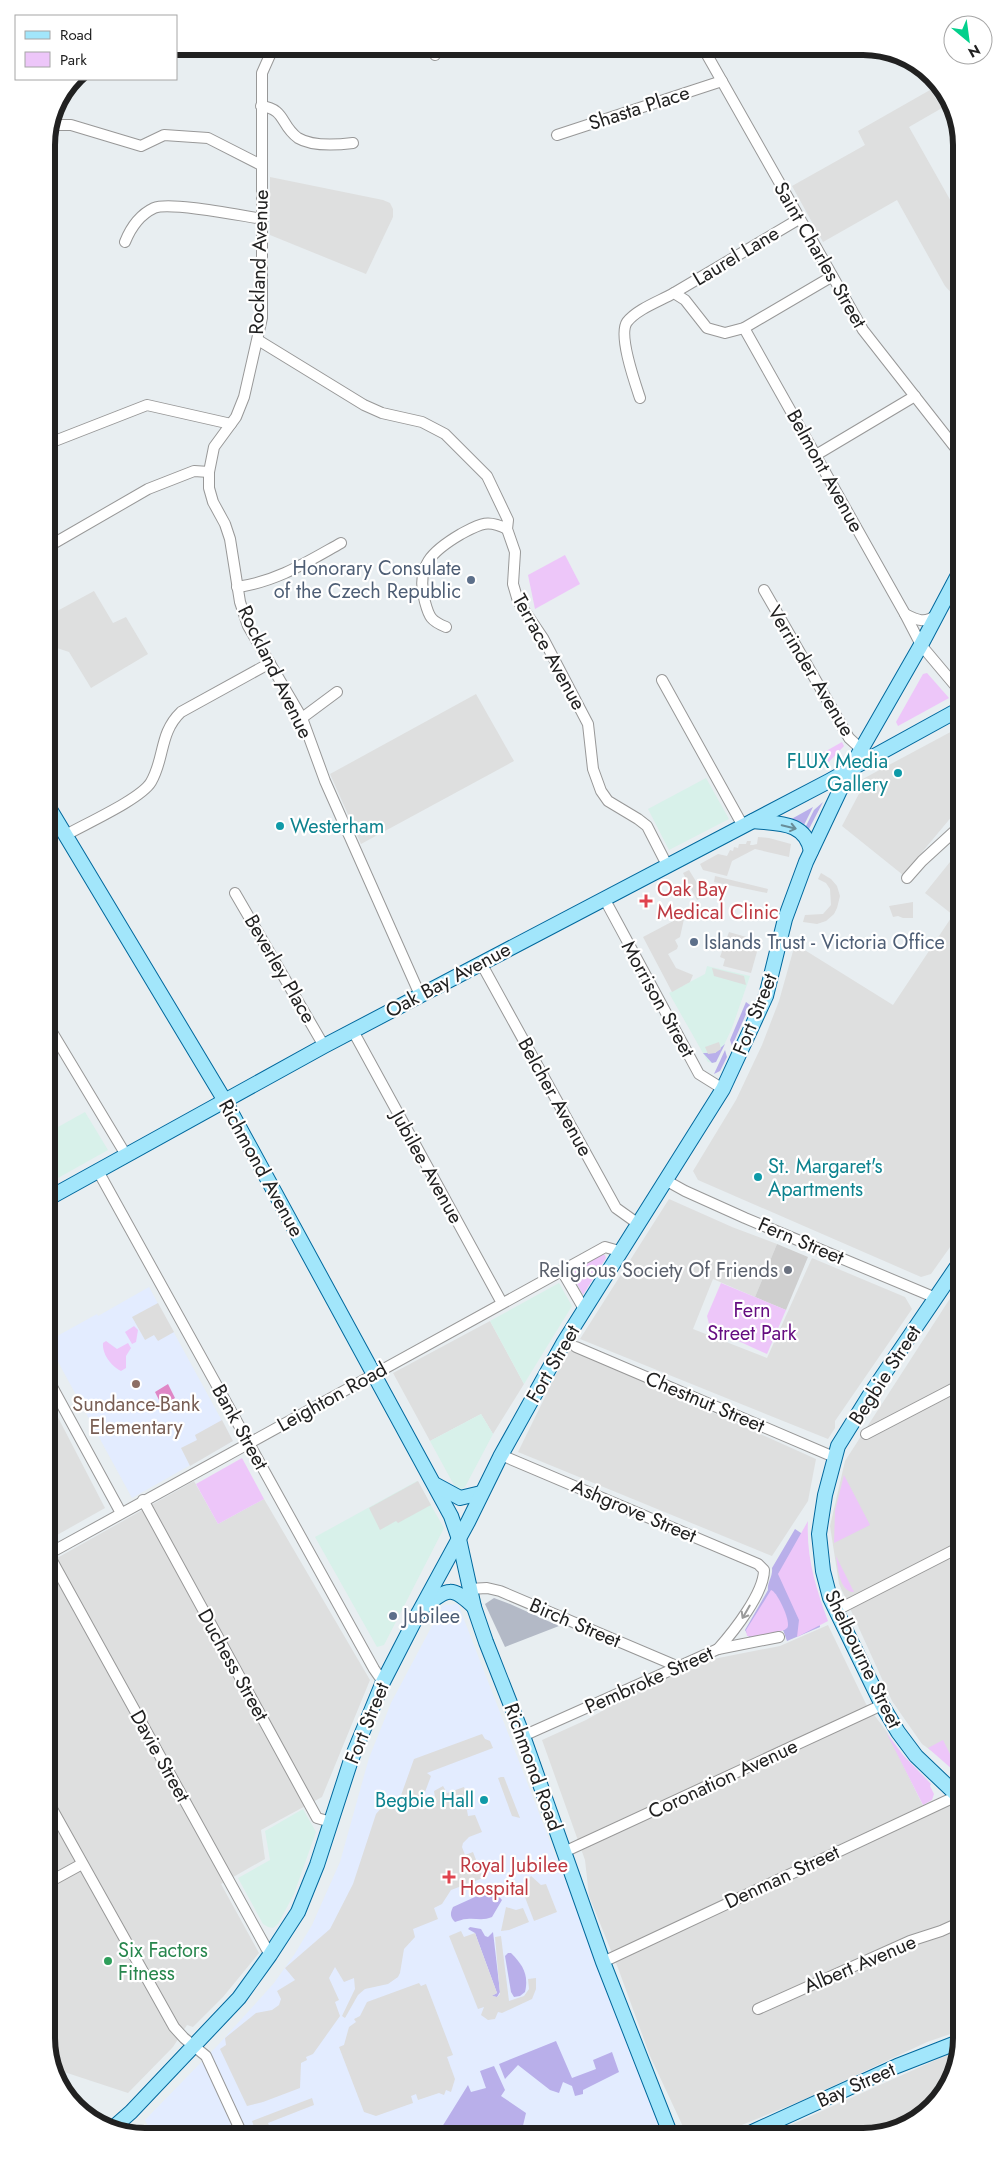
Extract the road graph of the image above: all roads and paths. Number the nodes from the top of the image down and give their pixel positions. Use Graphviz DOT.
graph roads {
  1 [pos="272,55"];
  2 [pos="707,55"];
  3 [pos="722,81"];
  4 [pos="261,106"];
  5 [pos="57,125"];
  6 [pos="557,135"];
  7 [pos="353,143"];
  8 [pos="261,165"];
  9 [pos="263,219"];
  10 [pos="799,219"];
  11 [pos="125,242"];
  12 [pos="831,277"];
  13 [pos="674,294"];
  14 [pos="744,328"];
  15 [pos="258,340"];
  16 [pos="915,396"];
  17 [pos="640,398"];
  18 [pos="231,424"];
  19 [pos="55,441"];
  20 [pos="953,445"];
  21 [pos="816,455"];
  22 [pos="208,472"];
  23 [pos="507,529"];
  24 [pos="55,543"];
  25 [pos="341,544"];
  26 [pos="953,584"];
  27 [pos="237,587"];
  28 [pos="764,590"];
  29 [pos="905,614"];
  30 [pos="936,615"];
  31 [pos="446,627"];
  32 [pos="921,645"];
  33 [pos="270,663"];
  34 [pos="662,680"];
  35 [pos="953,683"];
  36 [pos="337,692"];
  37 [pos="953,713"];
  38 [pos="302,718"];
  39 [pos="862,748"];
  40 [pos="850,770"];
  41 [pos="55,817"];
  42 [pos="748,823"];
  43 [pos="953,833"];
  44 [pos="66,835"];
  45 [pos="811,851"];
  46 [pos="667,865"];
  47 [pos="907,878"];
  48 [pos="235,893"];
  49 [pos="604,898"];
  50 [pos="482,963"];
  51 [pos="420,995"];
  52 [pos="353,1031"];
  53 [pos="55,1037"];
  54 [pos="324,1046"];
  55 [pos="723,1089"];
  56 [pos="225,1102"];
  57 [pos="126,1155"];
  58 [pos="98,1171"];
  59 [pos="667,1181"];
  60 [pos="55,1195"];
  61 [pos="637,1224"];
  62 [pos="620,1251"];
  63 [pos="562,1271"];
  64 [pos="953,1272"];
  65 [pos="936,1298"];
  66 [pos="502,1303"];
  67 [pos="584,1309"];
  68 [pos="576,1347"];
  69 [pos="374,1373"];
  70 [pos="953,1389"];
  71 [pos="55,1392"];
  72 [pos="866,1434"];
  73 [pos="248,1443"];
  74 [pos="501,1455"];
  75 [pos="834,1457"];
  76 [pos="436,1485"];
  77 [pos="481,1493"];
  78 [pos="825,1495"];
  79 [pos="143,1500"];
  80 [pos="121,1513"];
  81 [pos="459,1539"];
  82 [pos="55,1550"];
  83 [pos="953,1551"];
  84 [pos="55,1566"];
  85 [pos="469,1589"];
  86 [pos="474,1607"];
  87 [pos="835,1610"];
  88 [pos="418,1612"];
  89 [pos="779,1637"];
  90 [pos="718,1649"];
  91 [pos="679,1667"];
  92 [pos="383,1682"];
  93 [pos="882,1705"];
  94 [pos="523,1736"];
  95 [pos="953,1790"];
  96 [pos="953,1799"];
  97 [pos="55,1814"];
  98 [pos="331,1822"];
  99 [pos="564,1852"];
  100 [pos="82,1864"];
  101 [pos="55,1879"];
  102 [pos="953,1926"];
  103 [pos="270,1955"];
  104 [pos="603,1962"];
  105 [pos="758,2009"];
  106 [pos="952,2044"];
  107 [pos="195,2046"];
  108 [pos="119,2124"];
  109 [pos="239,2128"];
  110 [pos="668,2128"];
  111 [pos="761,2128"];
  1 -- 4 [label="street, Rockland Avenue"];
  2 -- 3 [label="street, Saint Charles Street"];
  3 -- 6 [label="street, Shasta Place"];
  3 -- 10 [label="street, Saint Charles Street"];
  4 -- 7 [label="street"];
  4 -- 8 [label="street, Rockland Avenue"];
  5 -- 8 [label="street"];
  8 -- 9 [label="street, Rockland Avenue"];
  9 -- 11 [label="street"];
  9 -- 15 [label="street, Rockland Avenue"];
  10 -- 12 [label="street, Saint Charles Street"];
  10 -- 13 [label="street, Laurel Lane"];
  12 -- 14 [label="street"];
  12 -- 16 [label="street, Saint Charles Street"];
  13 -- 14 [label="street"];
  13 -- 17 [label="street, Laurel Lane"];
  14 -- 21 [label="street, Belmont Avenue"];
  15 -- 18 [label="street, Rockland Avenue"];
  15 -- 23 [label="street, Terrace Avenue"];
  16 -- 20 [label="street, Saint Charles Street"];
  16 -- 21 [label="street"];
  18 -- 19 [label="street"];
  18 -- 22 [label="street, Rockland Avenue"];
  21 -- 29 [label="street, Belmont Avenue"];
  22 -- 24 [label="street"];
  22 -- 27 [label="street, Rockland Avenue"];
  23 -- 31 [label="street"];
  23 -- 46 [label="street, Terrace Avenue"];
  25 -- 27 [label="street"];
  26 -- 30 [label="main road, Fort Street"];
  27 -- 33 [label="street, Rockland Avenue"];
  28 -- 39 [label="street, Verrinder Avenue"];
  29 -- 30 [label="street"];
  29 -- 32 [label="street, Belmont Avenue"];
  30 -- 32 [label="main road, Fort Street"];
  32 -- 35 [label="street, Belmont Avenue"];
  32 -- 39 [label="main road, Fort Street"];
  33 -- 38 [label="street, Rockland Avenue"];
  33 -- 44 [label="street"];
  34 -- 42 [label="street"];
  36 -- 38 [label="street"];
  37 -- 40 [label="main road, Oak Bay Avenue"];
  38 -- 51 [label="street, Rockland Avenue"];
  39 -- 40 [label="main road, Fort Street"];
  40 -- 42 [label="main road, Oak Bay Avenue"];
  40 -- 45 [label="main road, Fort Street"];
  41 -- 44 [label="main road, Richmond Avenue"];
  42 -- 45 [label="main road, one-way"];
  42 -- 46 [label="main road, Oak Bay Avenue"];
  43 -- 47 [label="street"];
  44 -- 56 [label="main road, Richmond Avenue"];
  45 -- 55 [label="main road, Fort Street"];
  46 -- 49 [label="main road, Oak Bay Avenue"];
  48 -- 54 [label="street, Beverley Place"];
  49 -- 50 [label="main road, Oak Bay Avenue"];
  49 -- 55 [label="street, Morrison Street"];
  50 -- 51 [label="main road, Oak Bay Avenue"];
  50 -- 61 [label="street, Belcher Avenue"];
  51 -- 52 [label="main road, Oak Bay Avenue"];
  52 -- 54 [label="main road, Oak Bay Avenue"];
  52 -- 66 [label="street, Jubilee Avenue"];
  53 -- 57 [label="street"];
  54 -- 56 [label="main road, Oak Bay Avenue"];
  55 -- 59 [label="main road, Fort Street"];
  56 -- 57 [label="main road, Oak Bay Avenue"];
  56 -- 69 [label="main road, Richmond Avenue"];
  57 -- 58 [label="main road, Oak Bay Avenue"];
  58 -- 60 [label="main road, Oak Bay Avenue"];
  58 -- 73 [label="street, Bank Street"];
  59 -- 61 [label="main road, Fort Street"];
  59 -- 65 [label="street, Fern Street"];
  61 -- 62 [label="main road, Fort Street"];
  62 -- 63 [label="street, Leighton Road"];
  62 -- 67 [label="main road, Fort Street"];
  63 -- 66 [label="street, Leighton Road"];
  63 -- 67 [label="street"];
  64 -- 65 [label="main road, Begbie Street"];
  65 -- 75 [label="main road, Begbie Street"];
  66 -- 69 [label="street, Leighton Road"];
  67 -- 74 [label="main road, Fort Street"];
  68 -- 75 [label="street, Chestnut Street"];
  69 -- 73 [label="street, Leighton Road"];
  69 -- 76 [label="main road, Richmond Avenue"];
  70 -- 72 [label="street"];
  71 -- 80 [label="street"];
  73 -- 79 [label="street, Leighton Road"];
  73 -- 92 [label="street, Bank Street"];
  74 -- 77 [label="main road, Fort Street"];
  74 -- 90 [label="street, Ashgrove Street, one-way"];
  75 -- 78 [label="main road, Begbie Street"];
  76 -- 77 [label="main road"];
  76 -- 81 [label="main road, Richmond Avenue"];
  77 -- 81 [label="main road, Fort Street"];
  78 -- 87 [label="main road, Shelbourne Street"];
  79 -- 80 [label="street, Leighton Road"];
  79 -- 98 [label="street, Duchess Street"];
  80 -- 82 [label="street, Leighton Road"];
  81 -- 85 [label="main road, Richmond Road"];
  81 -- 88 [label="main road, Fort Street"];
  83 -- 87 [label="street"];
  84 -- 103 [label="street, Davie Street"];
  85 -- 86 [label="main road, Richmond Road"];
  85 -- 91 [label="street, Birch Street"];
  86 -- 88 [label="main road"];
  86 -- 94 [label="main road, Richmond Road"];
  87 -- 93 [label="main road, Shelbourne Street"];
  88 -- 92 [label="main road, Fort Street"];
  89 -- 90 [label="street, Pembroke Street"];
  90 -- 91 [label="street, Pembroke Street"];
  91 -- 94 [label="street, Pembroke Street"];
  92 -- 98 [label="main road, Fort Street"];
  93 -- 95 [label="main road, Shelbourne Street"];
  93 -- 99 [label="street, Coronation Avenue"];
  94 -- 99 [label="main road, Richmond Road"];
  96 -- 104 [label="street, Denman Street"];
  97 -- 100 [label="street"];
  98 -- 103 [label="main road, Fort Street"];
  99 -- 104 [label="main road, Richmond Road"];
  100 -- 101 [label="street"];
  100 -- 107 [label="street"];
  102 -- 105 [label="street, Albert Avenue"];
  103 -- 107 [label="main road, Fort Street"];
  104 -- 110 [label="main road, Richmond Road"];
  106 -- 111 [label="main road, Bay Street"];
  107 -- 108 [label="main road, Fort Street"];
  107 -- 109 [label="street"];
}
